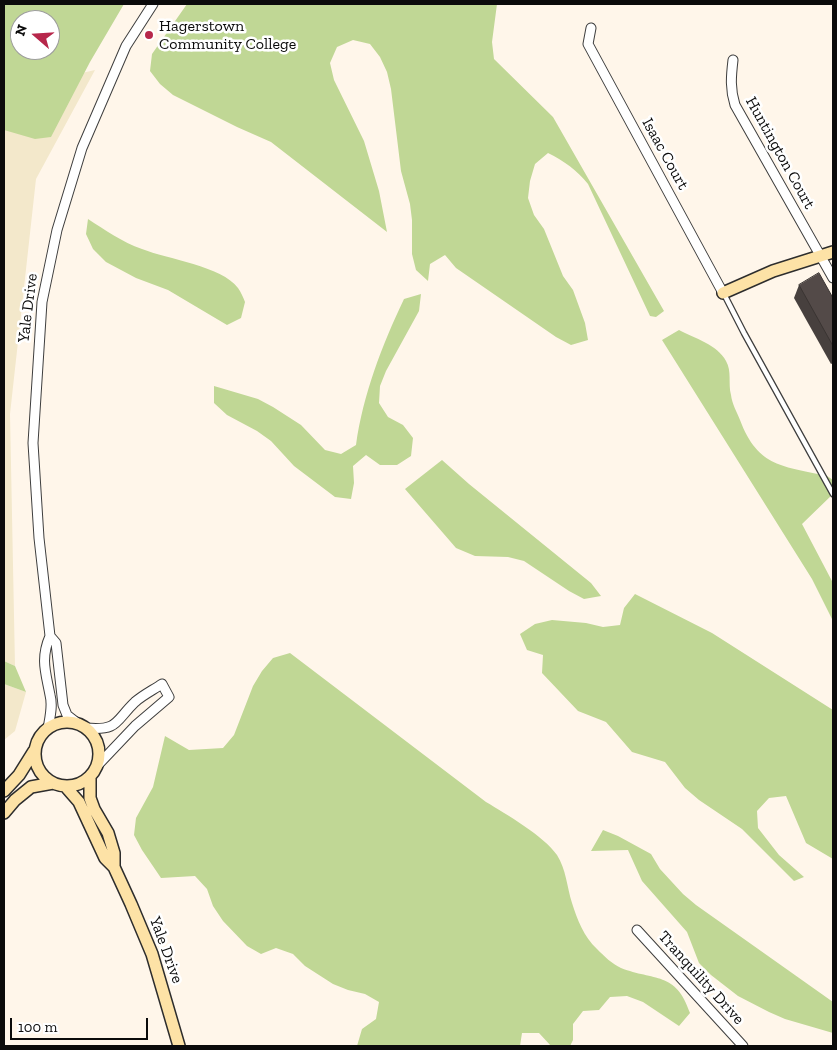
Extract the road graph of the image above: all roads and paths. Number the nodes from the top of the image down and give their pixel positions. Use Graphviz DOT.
graph roads {
  1 [pos="152,4"];
  2 [pos="591,28"];
  3 [pos="733,60"];
  4 [pos="833,252"];
  5 [pos="821,256"];
  6 [pos="833,278"];
  7 [pos="723,293"];
  8 [pos="833,494"];
  9 [pos="50,636"];
  10 [pos="83,726"];
  11 [pos="48,728"];
  12 [pos="35,750"];
  13 [pos="97,766"];
  14 [pos="90,777"];
  15 [pos="52,783"];
  16 [pos="65,786"];
  17 [pos="4,791"];
  18 [pos="4,813"];
  19 [pos="114,867"];
  20 [pos="637,930"];
  21 [pos="179,1046"];
  22 [pos="742,1046"];
  1 -- 9 [label="street, Yale Drive"];
  2 -- 7 [label="street, Isaac Court"];
  3 -- 5 [label="street, Huntington Court"];
  4 -- 5 [label="street"];
  5 -- 6 [label="street, Huntington Court"];
  5 -- 7 [label="street"];
  7 -- 8 [label="lane"];
  9 -- 10 [label="street, Yale Drive"];
  9 -- 11 [label="street, Yale Drive"];
  10 -- 11 [label="street"];
  10 -- 13 [label="street"];
  10 -- 13 [label="street"];
  11 -- 12 [label="street"];
  12 -- 15 [label="street"];
  12 -- 17 [label="street"];
  13 -- 14 [label="street"];
  14 -- 16 [label="street"];
  14 -- 19 [label="street, Yale Drive"];
  15 -- 16 [label="street"];
  15 -- 18 [label="street"];
  16 -- 19 [label="street, Yale Drive"];
  19 -- 21 [label="street, Yale Drive"];
  20 -- 22 [label="street, Tranquility Drive"];
}
